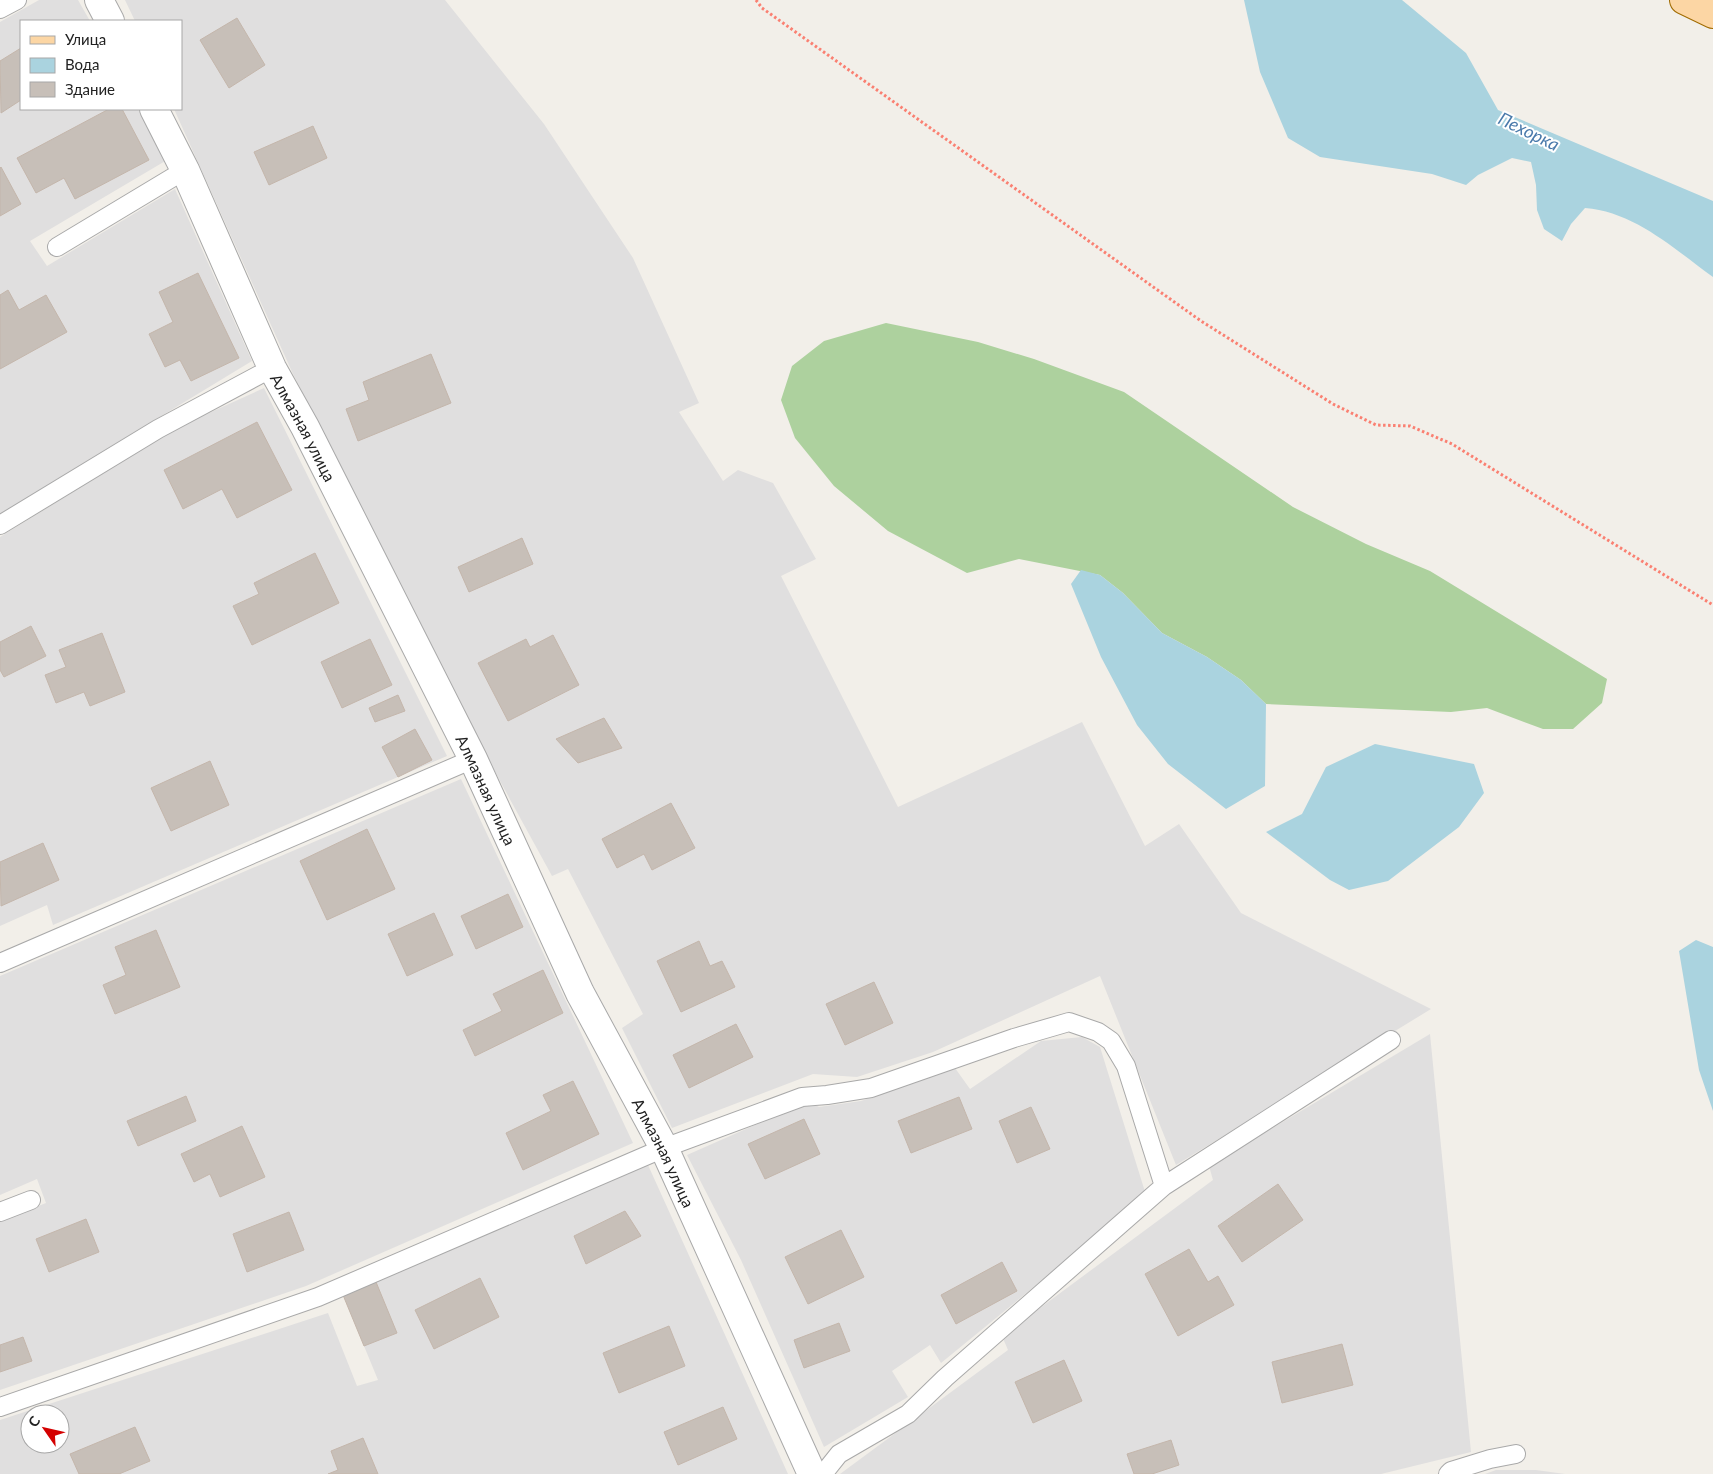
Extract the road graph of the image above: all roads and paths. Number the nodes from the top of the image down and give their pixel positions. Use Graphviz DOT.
graph roads {
  1 [pos="17,0"];
  2 [pos="99,0"];
  3 [pos="756,0"];
  4 [pos="1684,0"];
  5 [pos="0,9"];
  6 [pos="1713,14"];
  7 [pos="109,20"];
  8 [pos="155,110"];
  9 [pos="185,170"];
  10 [pos="56,246"];
  11 [pos="272,368"];
  12 [pos="0,525"];
  13 [pos="1713,605"];
  14 [pos="473,759"];
  15 [pos="0,963"];
  16 [pos="1391,1040"];
  17 [pos="664,1148"];
  18 [pos="1164,1186"];
  19 [pos="31,1200"];
  20 [pos="0,1212"];
  21 [pos="0,1407"];
  22 [pos="1516,1454"];
  23 [pos="812,1474"];
  24 [pos="823,1474"];
  25 [pos="1448,1474"];
  1 -- 5 [label="lane"];
  2 -- 7 [label="street"];
  3 -- 13 [label="path"];
  4 -- 6 [label="main road"];
  8 -- 9 [label="street, Алмазная улица"];
  9 -- 10 [label="lane"];
  9 -- 11 [label="street, Алмазная улица"];
  11 -- 12 [label="lane"];
  11 -- 14 [label="street, Алмазная улица"];
  14 -- 15 [label="lane"];
  14 -- 17 [label="street, Алмазная улица"];
  16 -- 18 [label="lane"];
  17 -- 18 [label="lane"];
  17 -- 21 [label="lane"];
  17 -- 23 [label="street, Алмазная улица"];
  18 -- 24 [label="lane"];
  19 -- 20 [label="lane"];
  22 -- 25 [label="lane"];
}
